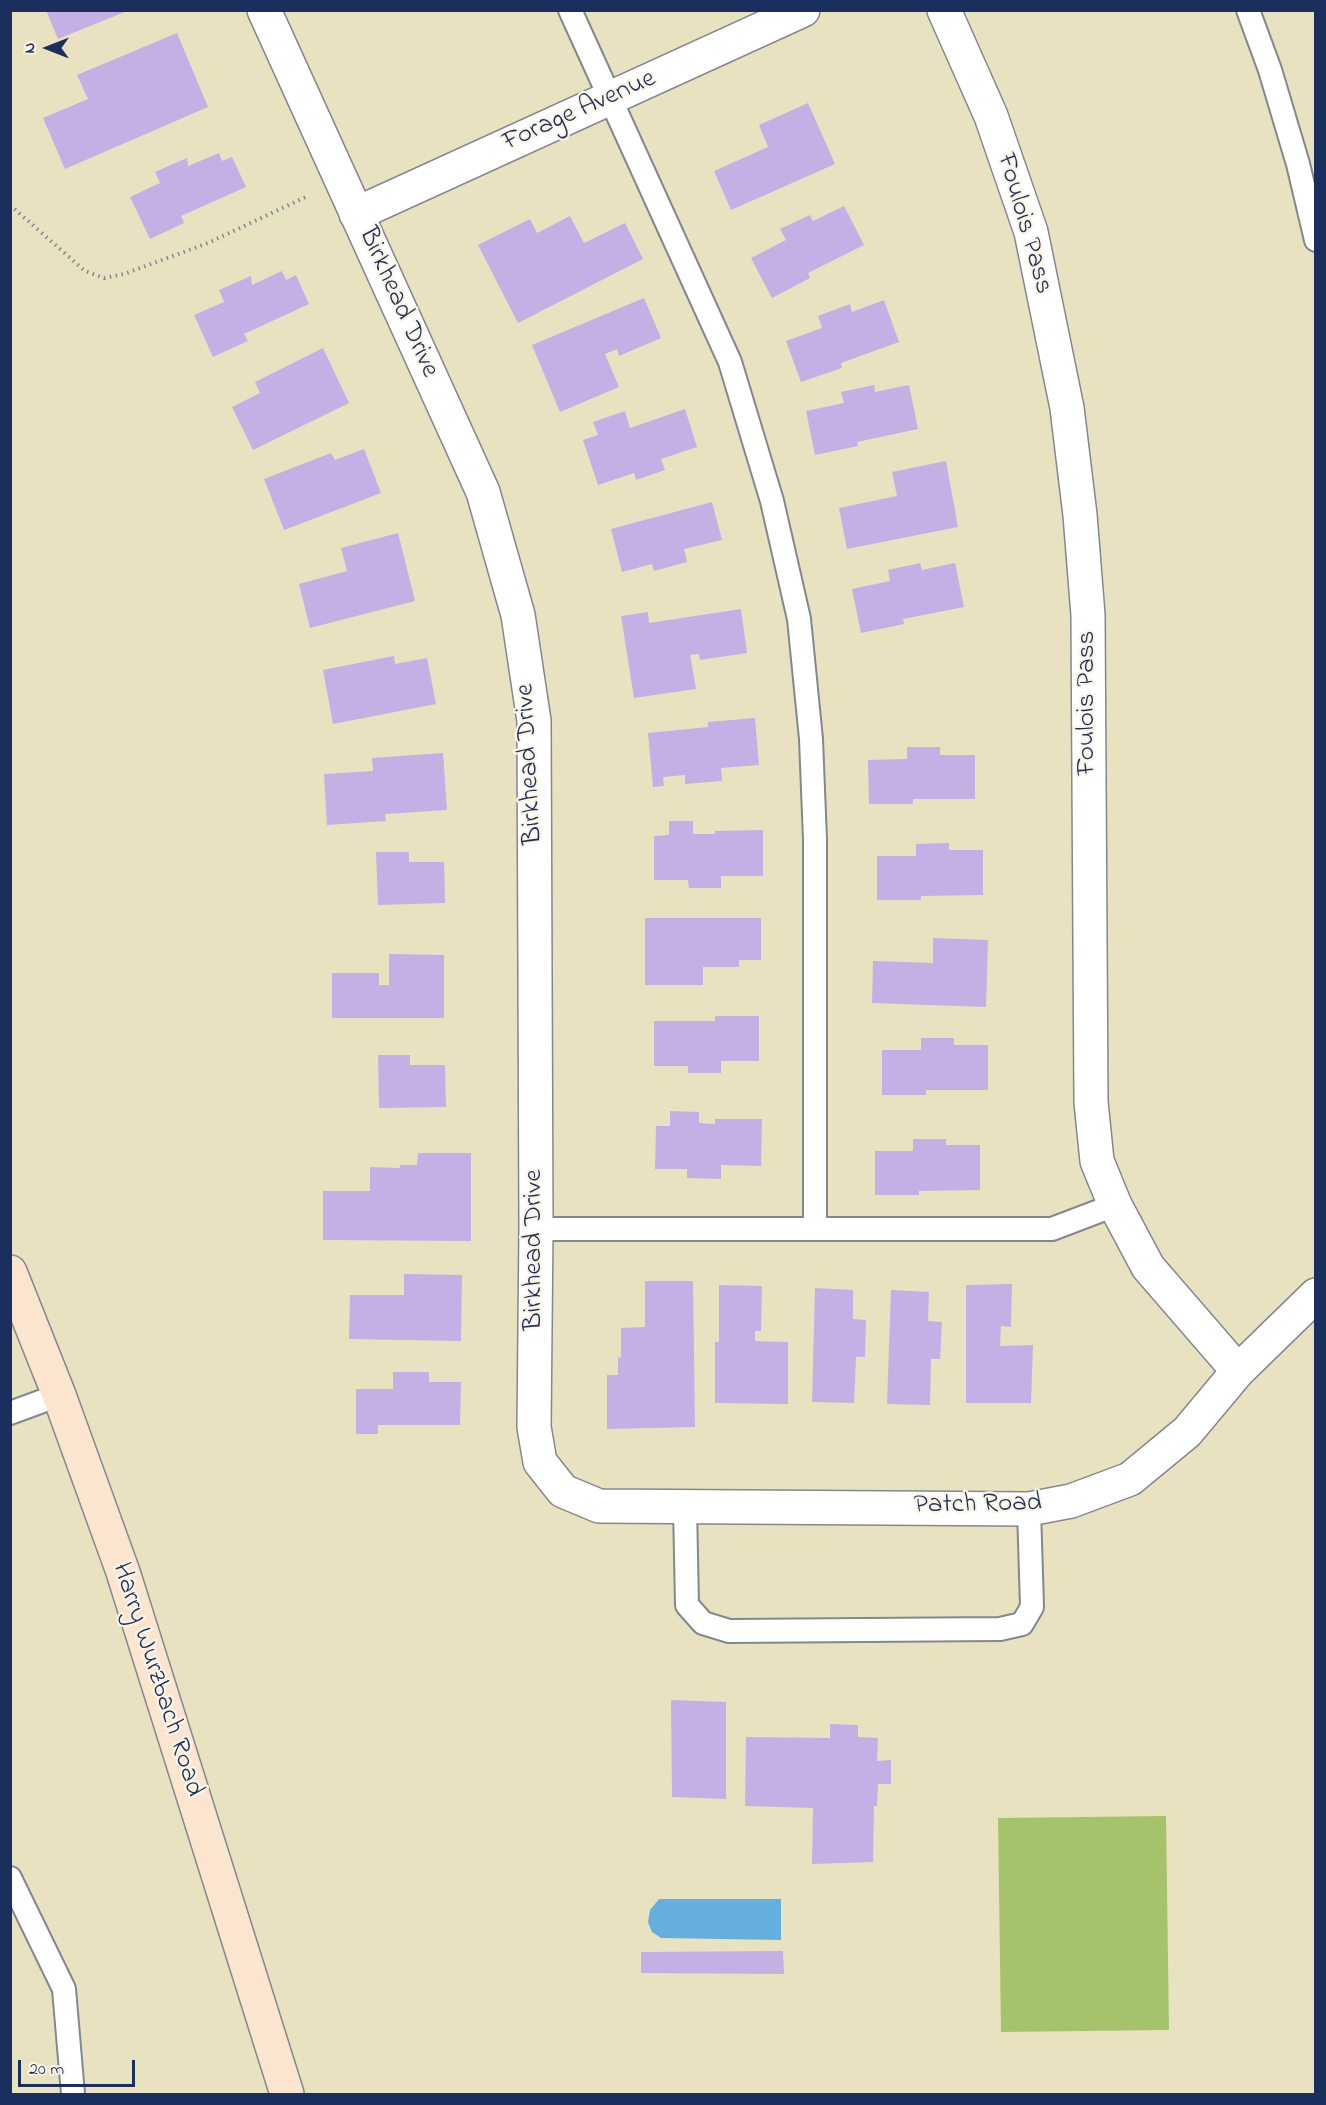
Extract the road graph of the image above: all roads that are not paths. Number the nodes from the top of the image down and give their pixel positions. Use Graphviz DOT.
graph roads {
  1 [pos="264,10"];
  2 [pos="570,10"];
  3 [pos="804,10"];
  4 [pos="944,10"];
  5 [pos="1248,10"];
  6 [pos="610,99"];
  7 [pos="357,214"];
  8 [pos="1316,240"];
  9 [pos="1115,1205"];
  10 [pos="536,1229"];
  11 [pos="815,1229"];
  12 [pos="10,1272"];
  13 [pos="1316,1295"];
  14 [pos="1238,1371"];
  15 [pos="59,1395"];
  16 [pos="10,1413"];
  17 [pos="563,1491"];
  18 [pos="685,1506"];
  19 [pos="1029,1509"];
  20 [pos="10,1878"];
  21 [pos="73,2094"];
  22 [pos="287,2094"];
  1 -- 7 [label="street, Birkhead Drive"];
  2 -- 6 [label="lane"];
  3 -- 6 [label="street, Forage Avenue"];
  4 -- 9 [label="street, Foulois Pass"];
  5 -- 8 [label="lane"];
  6 -- 7 [label="street, Forage Avenue"];
  6 -- 11 [label="lane"];
  7 -- 10 [label="street, Birkhead Drive"];
  9 -- 11 [label="lane"];
  9 -- 14 [label="street, Foulois Pass"];
  10 -- 11 [label="lane"];
  10 -- 17 [label="street, Birkhead Drive"];
  12 -- 15 [label="main road, Harry Wurzbach Road"];
  13 -- 14 [label="street, Patch Road"];
  14 -- 19 [label="street, Patch Road"];
  15 -- 16 [label="lane"];
  15 -- 22 [label="main road, Harry Wurzbach Road"];
  17 -- 18 [label="street, Patch Road"];
  18 -- 19 [label="street, Patch Road"];
  18 -- 19 [label="lane"];
  20 -- 21 [label="lane"];
}
